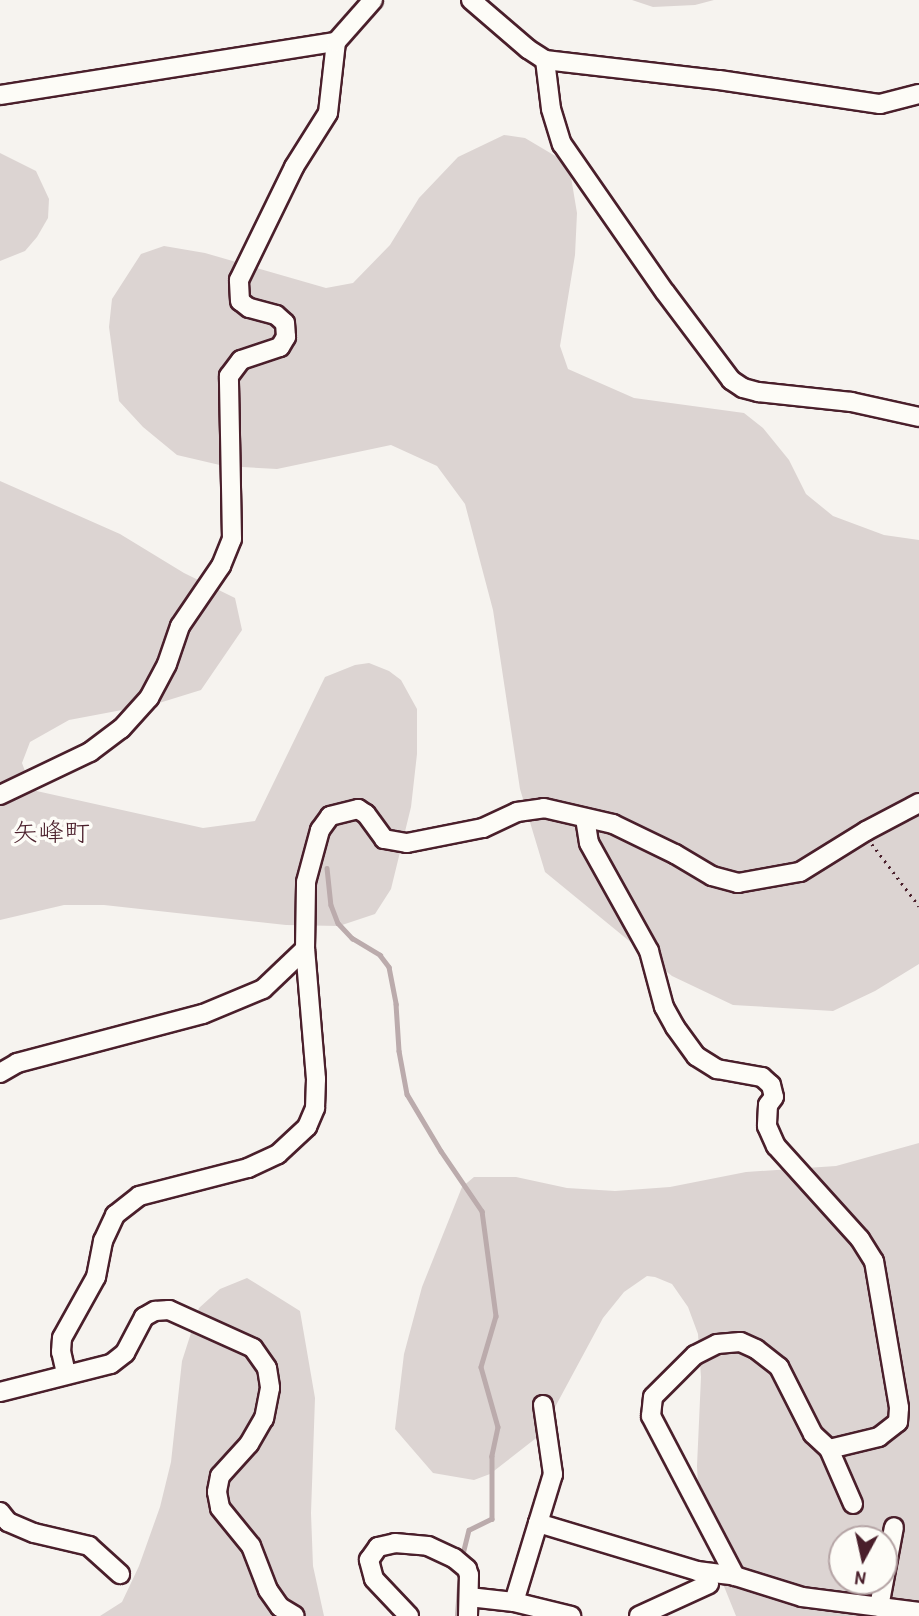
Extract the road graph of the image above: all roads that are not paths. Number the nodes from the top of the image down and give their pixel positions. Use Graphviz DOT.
graph roads {
  1 [pos="373,0"];
  2 [pos="471,0"];
  3 [pos="336,42"];
  4 [pos="545,60"];
  5 [pos="919,94"];
  6 [pos="0,95"];
  7 [pos="919,416"];
  8 [pos="0,794"];
  9 [pos="919,803"];
  10 [pos="585,818"];
  11 [pos="305,949"];
  12 [pos="0,1073"];
  13 [pos="66,1373"];
  14 [pos="0,1392"];
  15 [pos="543,1405"];
  16 [pos="829,1449"];
  17 [pos="853,1504"];
  18 [pos="0,1512"];
  19 [pos="538,1523"];
  20 [pos="120,1574"];
  21 [pos="736,1576"];
  22 [pos="709,1584"];
  23 [pos="882,1595"];
  24 [pos="469,1597"];
  25 [pos="514,1602"];
  26 [pos="880,1607"];
  27 [pos="919,1612"];
  28 [pos="295,1616"];
  29 [pos="410,1616"];
  30 [pos="468,1616"];
  31 [pos="571,1616"];
  32 [pos="639,1616"];
  1 -- 3 [label="street"];
  2 -- 4 [label="street"];
  3 -- 6 [label="street"];
  3 -- 8 [label="street"];
  4 -- 5 [label="street"];
  4 -- 7 [label="street"];
  9 -- 10 [label="street"];
  10 -- 11 [label="street"];
  10 -- 16 [label="street"];
  11 -- 12 [label="street"];
  11 -- 13 [label="street"];
  13 -- 14 [label="street"];
  13 -- 28 [label="street"];
  15 -- 19 [label="street"];
  16 -- 17 [label="street"];
  16 -- 21 [label="street"];
  18 -- 20 [label="street"];
  19 -- 21 [label="street"];
  19 -- 25 [label="street"];
  21 -- 26 [label="street"];
  22 -- 32 [label="street"];
  23 -- 26 [label="street"];
  24 -- 25 [label="street"];
  24 -- 29 [label="street"];
  24 -- 30 [label="street"];
  25 -- 31 [label="street"];
  26 -- 27 [label="street"];
}
